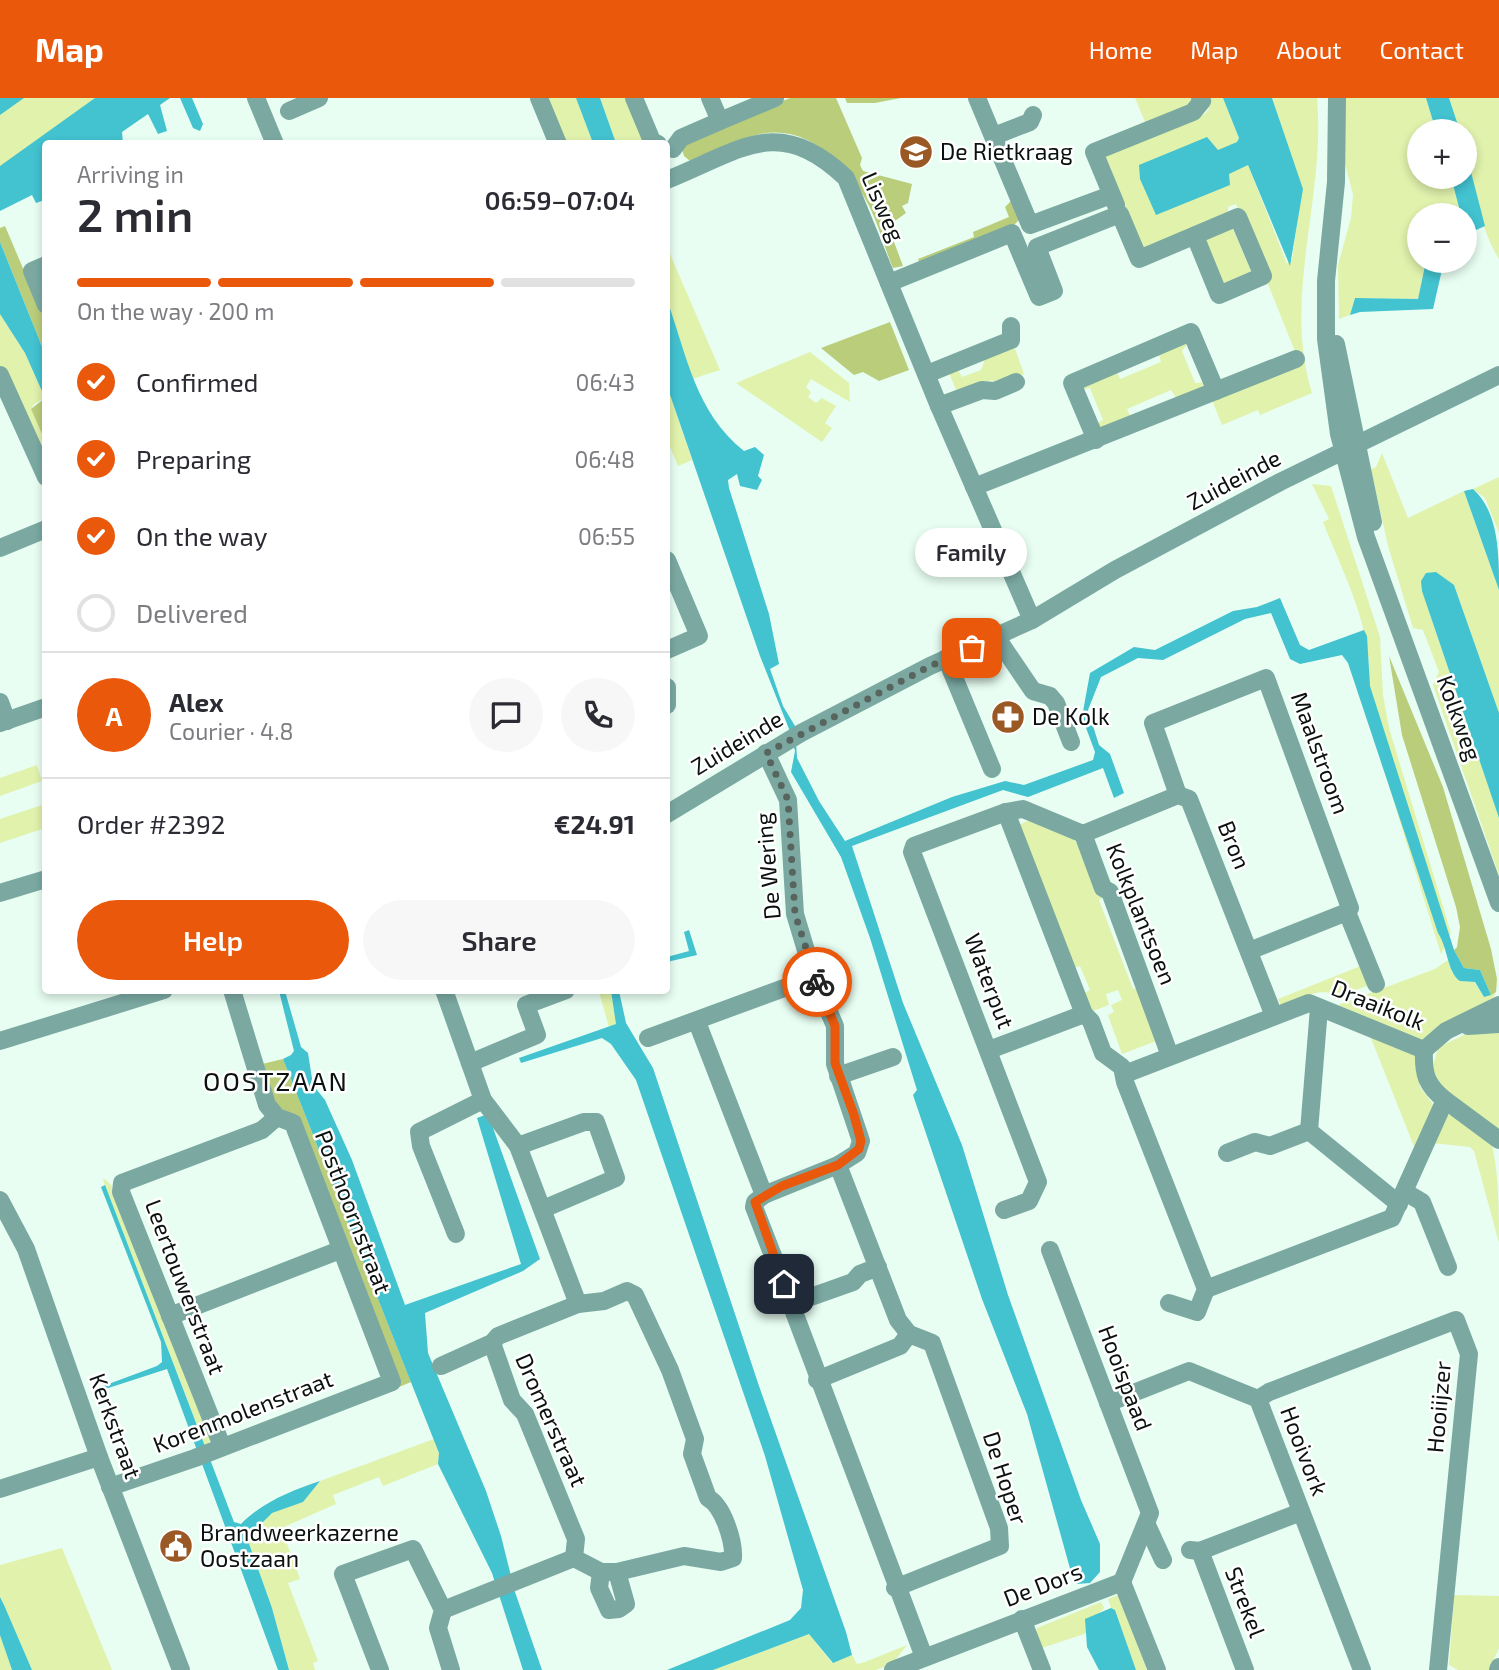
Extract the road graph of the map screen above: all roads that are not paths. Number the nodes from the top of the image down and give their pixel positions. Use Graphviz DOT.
graph roads {
  1 [pos="256,98"];
  2 [pos="319,98"];
  3 [pos="539,98"];
  4 [pos="634,98"];
  5 [pos="710,98"];
  6 [pos="775,98"];
  7 [pos="977,98"];
  8 [pos="1200,98"];
  9 [pos="1337,98"];
  10 [pos="289,111"];
  11 [pos="1033,115"];
  12 [pos="720,121"];
  13 [pos="994,136"];
  14 [pos="273,140"];
  15 [pos="556,140"];
  16 [pos="652,140"];
  17 [pos="670,144"];
  18 [pos="670,152"];
  19 [pos="684,173"];
  20 [pos="670,179"];
  21 [pos="1111,195"];
  22 [pos="1120,214"];
  23 [pos="1030,225"];
  24 [pos="1012,233"];
  25 [pos="1195,236"];
  26 [pos="42,267"];
  27 [pos="889,283"];
  28 [pos="42,295"];
  29 [pos="1011,326"];
  30 [pos="1296,359"];
  31 [pos="927,374"];
  32 [pos="0,375"];
  33 [pos="1499,375"];
  34 [pos="1016,382"];
  35 [pos="1216,391"];
  36 [pos="939,407"];
  37 [pos="1096,440"];
  38 [pos="1351,449"];
  39 [pos="42,468"];
  40 [pos="974,487"];
  41 [pos="42,531"];
  42 [pos="0,548"];
  43 [pos="670,567"];
  44 [pos="1032,620"];
  45 [pos="997,638"];
  46 [pos="670,649"];
  47 [pos="946,658"];
  48 [pos="0,702"];
  49 [pos="42,708"];
  50 [pos="3,722"];
  51 [pos="1071,742"];
  52 [pos="766,753"];
  53 [pos="992,769"];
  54 [pos="1178,796"];
  55 [pos="670,812"];
  56 [pos="1006,812"];
  57 [pos="1083,834"];
  58 [pos="42,880"];
  59 [pos="0,893"];
  60 [pos="1499,903"];
  61 [pos="1347,912"];
  62 [pos="1249,951"];
  63 [pos="814,977"];
  64 [pos="1376,984"];
  65 [pos="151,994"];
  66 [pos="233,994"];
  67 [pos="445,994"];
  68 [pos="544,994"];
  69 [pos="523,998"];
  70 [pos="1499,1006"];
  71 [pos="1319,1008"];
  72 [pos="1084,1014"];
  73 [pos="1274,1016"];
  74 [pos="697,1022"];
  75 [pos="1499,1024"];
  76 [pos="1454,1027"];
  77 [pos="648,1038"];
  78 [pos="0,1041"];
  79 [pos="989,1050"];
  80 [pos="1424,1050"];
  81 [pos="1170,1056"];
  82 [pos="893,1057"];
  83 [pos="470,1063"];
  84 [pos="1125,1074"];
  85 [pos="838,1076"];
  86 [pos="482,1100"];
  87 [pos="1445,1100"];
  88 [pos="277,1117"];
  89 [pos="1308,1132"];
  90 [pos="1499,1140"];
  91 [pos="518,1146"];
  92 [pos="1227,1153"];
  93 [pos="838,1165"];
  94 [pos="764,1195"];
  95 [pos="1402,1198"];
  96 [pos="0,1200"];
  97 [pos="543,1209"];
  98 [pos="1004,1210"];
  99 [pos="5,1223"];
  100 [pos="456,1234"];
  101 [pos="340,1250"];
  102 [pos="1049,1250"];
  103 [pos="878,1267"];
  104 [pos="1448,1267"];
  105 [pos="784,1284"];
  106 [pos="1206,1289"];
  107 [pos="1169,1303"];
  108 [pos="579,1304"];
  109 [pos="170,1316"];
  110 [pos="909,1334"];
  111 [pos="492,1343"];
  112 [pos="441,1366"];
  113 [pos="817,1380"];
  114 [pos="391,1382"];
  115 [pos="1258,1399"];
  116 [pos="1108,1403"];
  117 [pos="209,1452"];
  118 [pos="99,1457"];
  119 [pos="110,1487"];
  120 [pos="0,1489"];
  121 [pos="1301,1512"];
  122 [pos="1147,1525"];
  123 [pos="574,1558"];
  124 [pos="1163,1560"];
  125 [pos="609,1572"];
  126 [pos="1114,1584"];
  127 [pos="895,1588"];
  128 [pos="620,1609"];
  129 [pos="443,1610"];
  130 [pos="1022,1619"];
  131 [pos="923,1657"];
  132 [pos="1358,1669"];
  133 [pos="181,1670"];
  134 [pos="380,1670"];
  135 [pos="451,1670"];
  136 [pos="893,1670"];
  137 [pos="1042,1670"];
  138 [pos="1157,1670"];
  139 [pos="1245,1670"];
  140 [pos="1438,1670"];
  1 -- 14 [label="street"];
  2 -- 10 [label="street"];
  3 -- 15 [label="street"];
  4 -- 16 [label="street"];
  5 -- 12 [label="street"];
  6 -- 12 [label="street"];
  7 -- 13 [label="street"];
  8 -- 21 [label="street"];
  9 -- 38 [label="street, Kolkweg"];
  11 -- 13 [label="street"];
  12 -- 17 [label="street"];
  13 -- 23 [label="street"];
  18 -- 19 [label="street"];
  19 -- 20 [label="street, Lisweg"];
  19 -- 27 [label="street, Lisweg"];
  21 -- 22 [label="street"];
  21 -- 23 [label="street"];
  22 -- 24 [label="street"];
  22 -- 25 [label="street"];
  23 -- 24 [label="street"];
  24 -- 27 [label="street"];
  25 -- 25 [label="street"];
  26 -- 28 [label="street"];
  27 -- 31 [label="street, Lisweg"];
  29 -- 31 [label="street"];
  30 -- 35 [label="street"];
  31 -- 36 [label="street, Lisweg"];
  32 -- 39 [label="street"];
  33 -- 38 [label="street, Zuideinde"];
  34 -- 36 [label="street"];
  35 -- 37 [label="street"];
  35 -- 37 [label="street"];
  36 -- 40 [label="street, Lisweg"];
  37 -- 40 [label="street"];
  38 -- 44 [label="street, Zuideinde"];
  38 -- 60 [label="street, Kolkweg"];
  40 -- 44 [label="street, Lisweg"];
  41 -- 42 [label="street"];
  43 -- 46 [label="street"];
  44 -- 45 [label="street, Zuideinde"];
  45 -- 47 [label="street, Zuideinde"];
  45 -- 51 [label="street"];
  47 -- 52 [label="street, Zuideinde"];
  47 -- 53 [label="street"];
  48 -- 50 [label="street"];
  49 -- 50 [label="street"];
  52 -- 55 [label="street, Zuideinde"];
  52 -- 63 [label="street, De Wering"];
  54 -- 57 [label="street"];
  54 -- 61 [label="street, Maalstroom"];
  54 -- 62 [label="street, Bron"];
  56 -- 57 [label="street, Kolkplantsoen"];
  56 -- 72 [label="street"];
  56 -- 79 [label="street, Waterput"];
  57 -- 81 [label="street, Kolkplantsoen"];
  58 -- 59 [label="street"];
  61 -- 62 [label="street"];
  61 -- 64 [label="street, Maalstroom"];
  62 -- 73 [label="street, Bron"];
  63 -- 74 [label="street"];
  63 -- 85 [label="street, De Wering"];
  65 -- 78 [label="street"];
  66 -- 88 [label="street, Posthoornstraat"];
  67 -- 83 [label="street"];
  68 -- 69 [label="street"];
  69 -- 83 [label="street"];
  70 -- 76 [label="street"];
  71 -- 73 [label="street, Draaikolk"];
  71 -- 80 [label="street, Draaikolk"];
  71 -- 89 [label="street"];
  72 -- 79 [label="street"];
  72 -- 84 [label="street"];
  73 -- 81 [label="street, Draaikolk"];
  74 -- 77 [label="street"];
  74 -- 94 [label="street"];
  75 -- 76 [label="street"];
  76 -- 80 [label="street"];
  79 -- 98 [label="street, Waterput"];
  80 -- 87 [label="street, Draaikolk"];
  81 -- 84 [label="street, Draaikolk"];
  82 -- 85 [label="street"];
  83 -- 86 [label="street"];
  84 -- 106 [label="street"];
  85 -- 93 [label="street, De Wering"];
  86 -- 91 [label="street"];
  86 -- 100 [label="street"];
  87 -- 90 [label="street"];
  87 -- 95 [label="street"];
  88 -- 101 [label="street, Posthoornstraat"];
  88 -- 109 [label="street, Leertouwerstraat"];
  89 -- 92 [label="street"];
  89 -- 95 [label="street"];
  91 -- 97 [label="street"];
  91 -- 97 [label="street"];
  93 -- 94 [label="street, De Wering"];
  93 -- 103 [label="street"];
  94 -- 105 [label="street"];
  95 -- 104 [label="street"];
  95 -- 106 [label="street"];
  96 -- 99 [label="street, Kerkstraat"];
  97 -- 108 [label="street"];
  99 -- 118 [label="street, Kerkstraat"];
  101 -- 109 [label="street"];
  101 -- 114 [label="street, Posthoornstraat"];
  102 -- 116 [label="street, Hooispaad"];
  103 -- 110 [label="street, De Hoper"];
  103 -- 113 [label="street"];
  106 -- 107 [label="street"];
  108 -- 111 [label="street, Dromerstraat"];
  108 -- 125 [label="street, Dromerstraat"];
  109 -- 117 [label="street, Leertouwerstraat"];
  110 -- 113 [label="street"];
  110 -- 127 [label="street, De Hoper"];
  111 -- 112 [label="street"];
  111 -- 123 [label="street, Dromerstraat"];
  113 -- 127 [label="street"];
  114 -- 117 [label="street, Korenmolenstraat"];
  115 -- 116 [label="street, Hooivork"];
  115 -- 121 [label="street, Hooivork"];
  115 -- 140 [label="street, Hooiijzer"];
  116 -- 122 [label="street, Hooispaad"];
  117 -- 119 [label="street, Korenmolenstraat"];
  118 -- 119 [label="street, Kerkstraat"];
  118 -- 120 [label="street"];
  119 -- 133 [label="street, Kerkstraat"];
  121 -- 132 [label="street, Hooivork"];
  121 -- 139 [label="street, Strekel"];
  122 -- 124 [label="street, Hooispaad"];
  122 -- 126 [label="street"];
  123 -- 125 [label="street"];
  123 -- 129 [label="street"];
  125 -- 128 [label="street"];
  126 -- 130 [label="street, De Dors"];
  126 -- 138 [label="street"];
  127 -- 131 [label="street"];
  129 -- 134 [label="street"];
  129 -- 135 [label="street"];
  130 -- 131 [label="street, De Dors"];
  130 -- 137 [label="street"];
  131 -- 136 [label="street, De Dors"];
}
